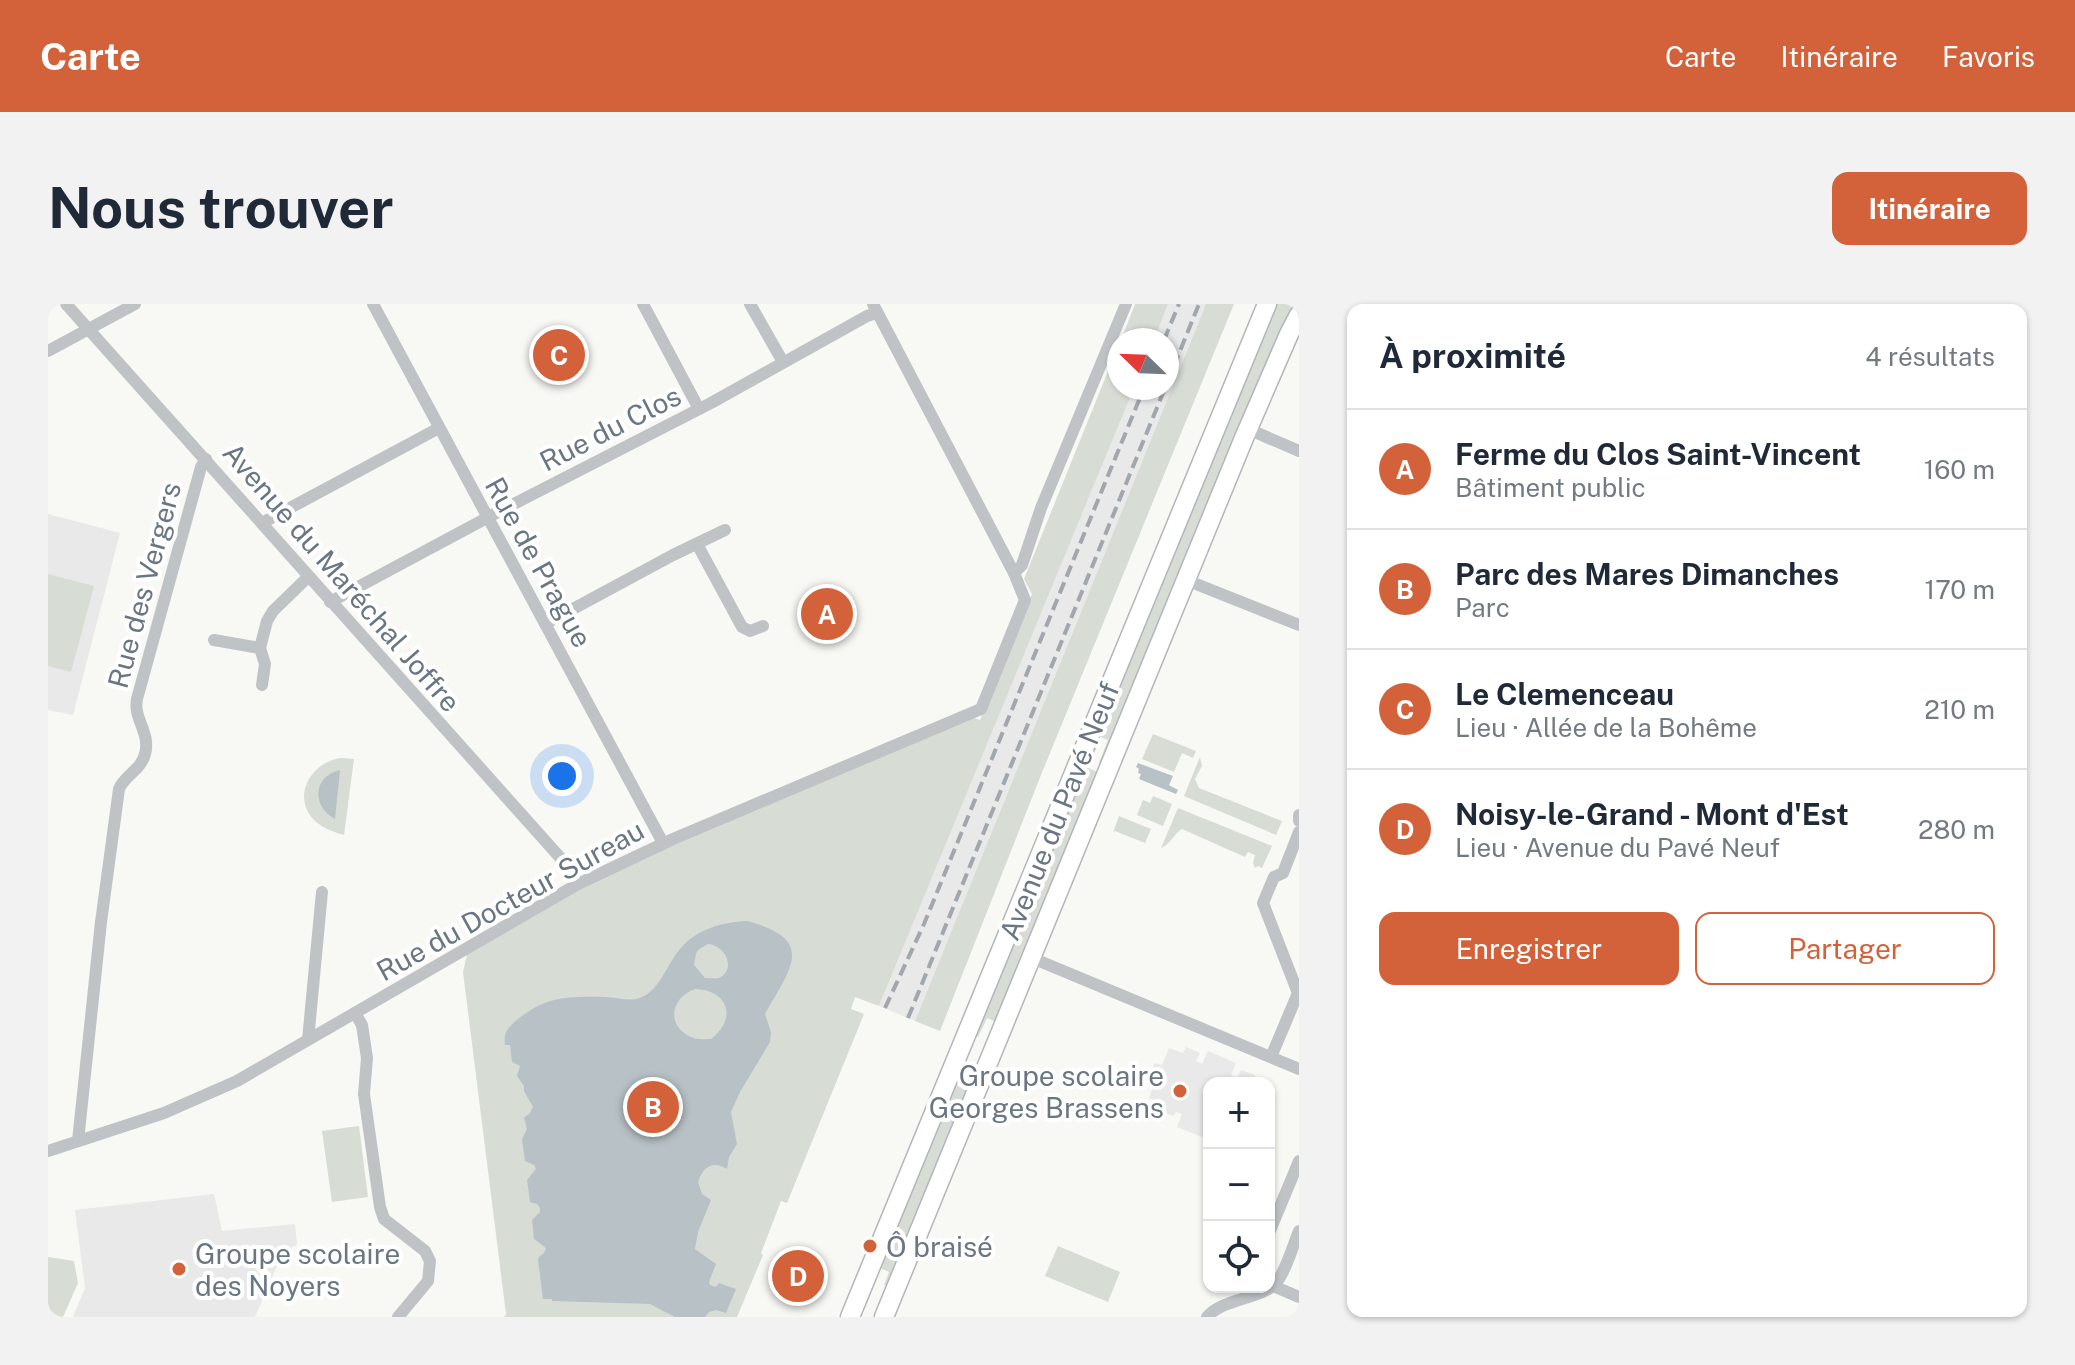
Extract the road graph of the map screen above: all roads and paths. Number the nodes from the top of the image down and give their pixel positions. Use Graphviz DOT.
graph roads {
  1 [pos="66,304"];
  2 [pos="135,304"];
  3 [pos="373,304"];
  4 [pos="643,304"];
  5 [pos="750,304"];
  6 [pos="1126,304"];
  7 [pos="1267,304"];
  8 [pos="875,308"];
  9 [pos="1299,315"];
  10 [pos="88,329"];
  11 [pos="48,351"];
  12 [pos="783,362"];
  13 [pos="699,409"];
  14 [pos="439,428"];
  15 [pos="1248,429"];
  16 [pos="1299,451"];
  17 [pos="206,459"];
  18 [pos="487,518"];
  19 [pos="262,523"];
  20 [pos="725,530"];
  21 [pos="697,544"];
  22 [pos="1014,573"];
  23 [pos="308,577"];
  24 [pos="1186,580"];
  25 [pos="330,602"];
  26 [pos="545,624"];
  27 [pos="1299,625"];
  28 [pos="763,626"];
  29 [pos="214,640"];
  30 [pos="260,648"];
  31 [pos="262,685"];
  32 [pos="1299,832"];
  33 [pos="663,843"];
  34 [pos="578,884"];
  35 [pos="322,892"];
  36 [pos="1032,958"];
  37 [pos="355,1013"];
  38 [pos="308,1040"];
  39 [pos="1271,1057"];
  40 [pos="1299,1069"];
  41 [pos="78,1141"];
  42 [pos="48,1151"];
  43 [pos="1299,1161"];
  44 [pos="1274,1221"];
  45 [pos="1299,1231"];
  46 [pos="1275,1280"];
  47 [pos="1275,1286"];
  48 [pos="1251,1293"];
  49 [pos="1299,1297"];
  50 [pos="398,1317"];
  51 [pos="850,1317"];
  52 [pos="884,1317"];
  53 [pos="1207,1317"];
  1 -- 10 [label="street, Avenue du Maréchal Joffre"];
  2 -- 10 [label="street"];
  3 -- 14 [label="street, Rue de Prague"];
  4 -- 13 [label="street"];
  5 -- 12 [label="street"];
  6 -- 22 [label="street"];
  7 -- 51 [label="main road, Avenue du Pavé Neuf"];
  8 -- 12 [label="street, Rue du Clos"];
  8 -- 22 [label="street"];
  9 -- 15 [label="main road, Avenue du Pavé Neuf"];
  10 -- 11 [label="street"];
  10 -- 17 [label="street, Avenue du Maréchal Joffre"];
  12 -- 13 [label="street, Rue du Clos"];
  13 -- 18 [label="street, Rue du Clos"];
  14 -- 18 [label="street, Rue de Prague"];
  14 -- 19 [label="street"];
  15 -- 16 [label="street"];
  15 -- 24 [label="main road, Avenue du Pavé Neuf"];
  17 -- 19 [label="street, Avenue du Maréchal Joffre"];
  17 -- 41 [label="street, Rue des Vergers"];
  18 -- 25 [label="street, Rue du Clos"];
  18 -- 26 [label="street, Rue de Prague"];
  19 -- 23 [label="street, Avenue du Maréchal Joffre"];
  20 -- 21 [label="street"];
  21 -- 26 [label="street"];
  21 -- 28 [label="street"];
  22 -- 33 [label="street, Rue du Docteur Sureau"];
  23 -- 25 [label="street, Avenue du Maréchal Joffre"];
  23 -- 30 [label="street"];
  24 -- 27 [label="street"];
  24 -- 36 [label="main road, Avenue du Pavé Neuf"];
  25 -- 34 [label="street, Avenue du Maréchal Joffre"];
  26 -- 33 [label="street, Rue de Prague"];
  29 -- 30 [label="street"];
  30 -- 31 [label="street"];
  32 -- 39 [label="street"];
  33 -- 34 [label="street, Rue du Docteur Sureau"];
  34 -- 37 [label="street, Rue du Docteur Sureau"];
  35 -- 38 [label="street"];
  36 -- 39 [label="street"];
  36 -- 52 [label="main road, Avenue du Pavé Neuf"];
  37 -- 38 [label="street, Rue du Docteur Sureau"];
  37 -- 50 [label="street"];
  38 -- 41 [label="street, Rue du Docteur Sureau"];
  39 -- 40 [label="street"];
  41 -- 42 [label="street, Rue du Docteur Sureau"];
  43 -- 44 [label="street"];
  45 -- 46 [label="street"];
  47 -- 49 [label="street"];
  48 -- 53 [label="street"];
}
